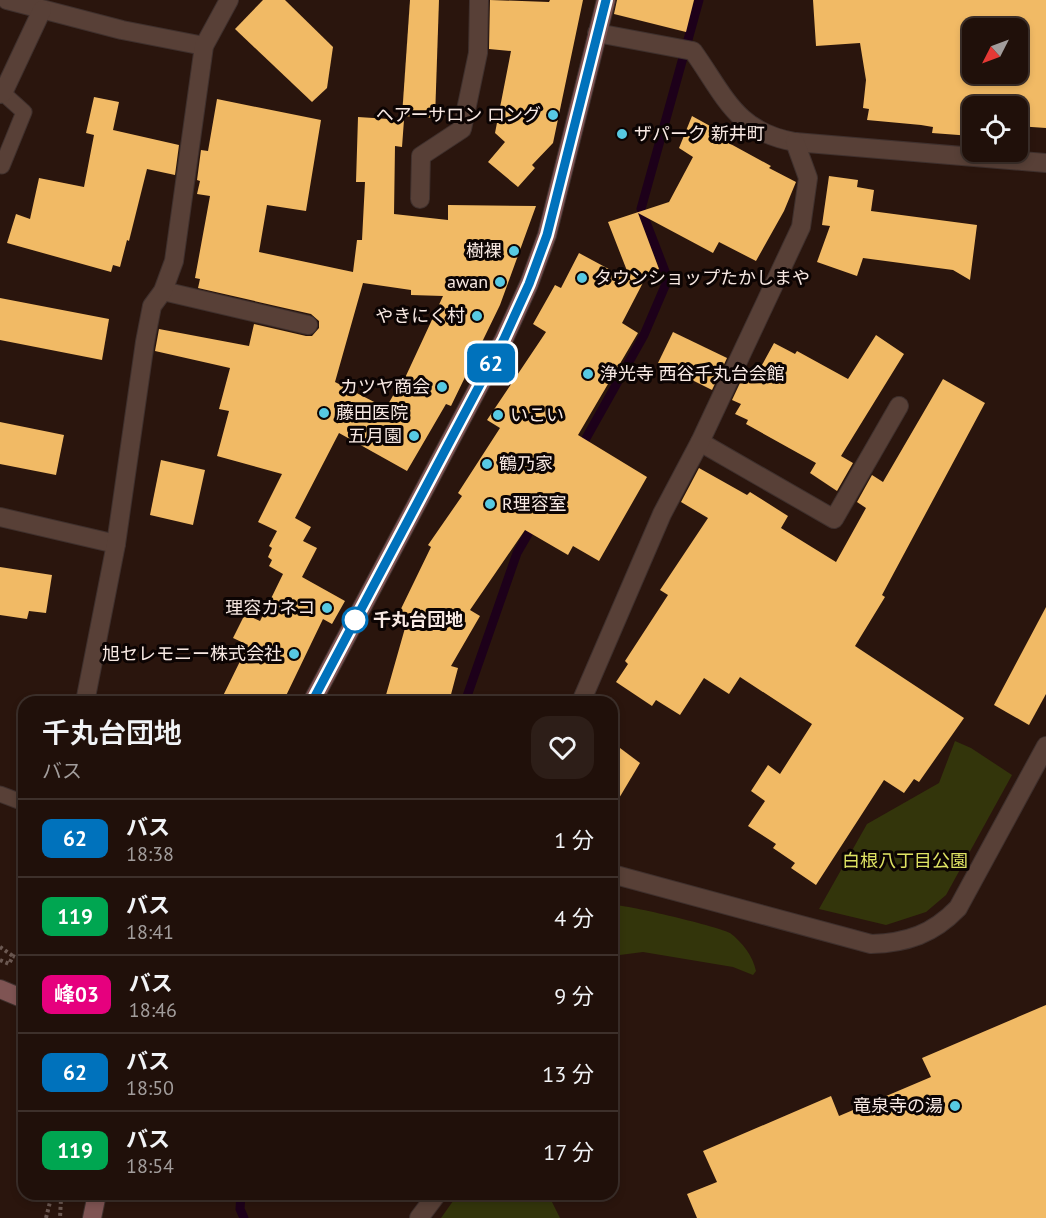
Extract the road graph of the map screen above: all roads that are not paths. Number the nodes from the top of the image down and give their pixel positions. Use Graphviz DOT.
graph roads {
  1 [pos="7,0"];
  2 [pos="229,0"];
  3 [pos="479,0"];
  4 [pos="606,0"];
  5 [pos="42,10"];
  6 [pos="597,33"];
  7 [pos="204,46"];
  8 [pos="2,93"];
  9 [pos="795,142"];
  10 [pos="1046,163"];
  11 [pos="2,166"];
  12 [pos="420,199"];
  13 [pos="163,291"];
  14 [pos="308,325"];
  15 [pos="898,406"];
  16 [pos="700,442"];
  17 [pos="0,518"];
  18 [pos="116,544"];
  19 [pos="86,696"];
  20 [pos="315,696"];
  21 [pos="583,696"];
  22 [pos="1046,746"];
  23 [pos="0,794"];
  24 [pos="18,801"];
  25 [pos="618,876"];
  26 [pos="0,989"];
  27 [pos="18,994"];
  28 [pos="96,1200"];
  29 [pos="432,1200"];
  30 [pos="93,1218"];
  31 [pos="419,1218"];
  1 -- 5 [label="street"];
  2 -- 7 [label="street"];
  3 -- 12 [label="street"];
  4 -- 6 [label="street"];
  5 -- 7 [label="street"];
  5 -- 8 [label="street"];
  6 -- 9 [label="street"];
  6 -- 20 [label="street"];
  7 -- 13 [label="street"];
  8 -- 11 [label="lane"];
  9 -- 10 [label="street"];
  9 -- 16 [label="street"];
  13 -- 14 [label="street"];
  13 -- 18 [label="street"];
  15 -- 16 [label="street"];
  16 -- 21 [label="street"];
  17 -- 18 [label="street"];
  18 -- 19 [label="street"];
  22 -- 25 [label="street"];
  23 -- 24 [label="lane"];
  26 -- 27 [label="street"];
  28 -- 30 [label="street"];
  29 -- 31 [label="street"];
}
